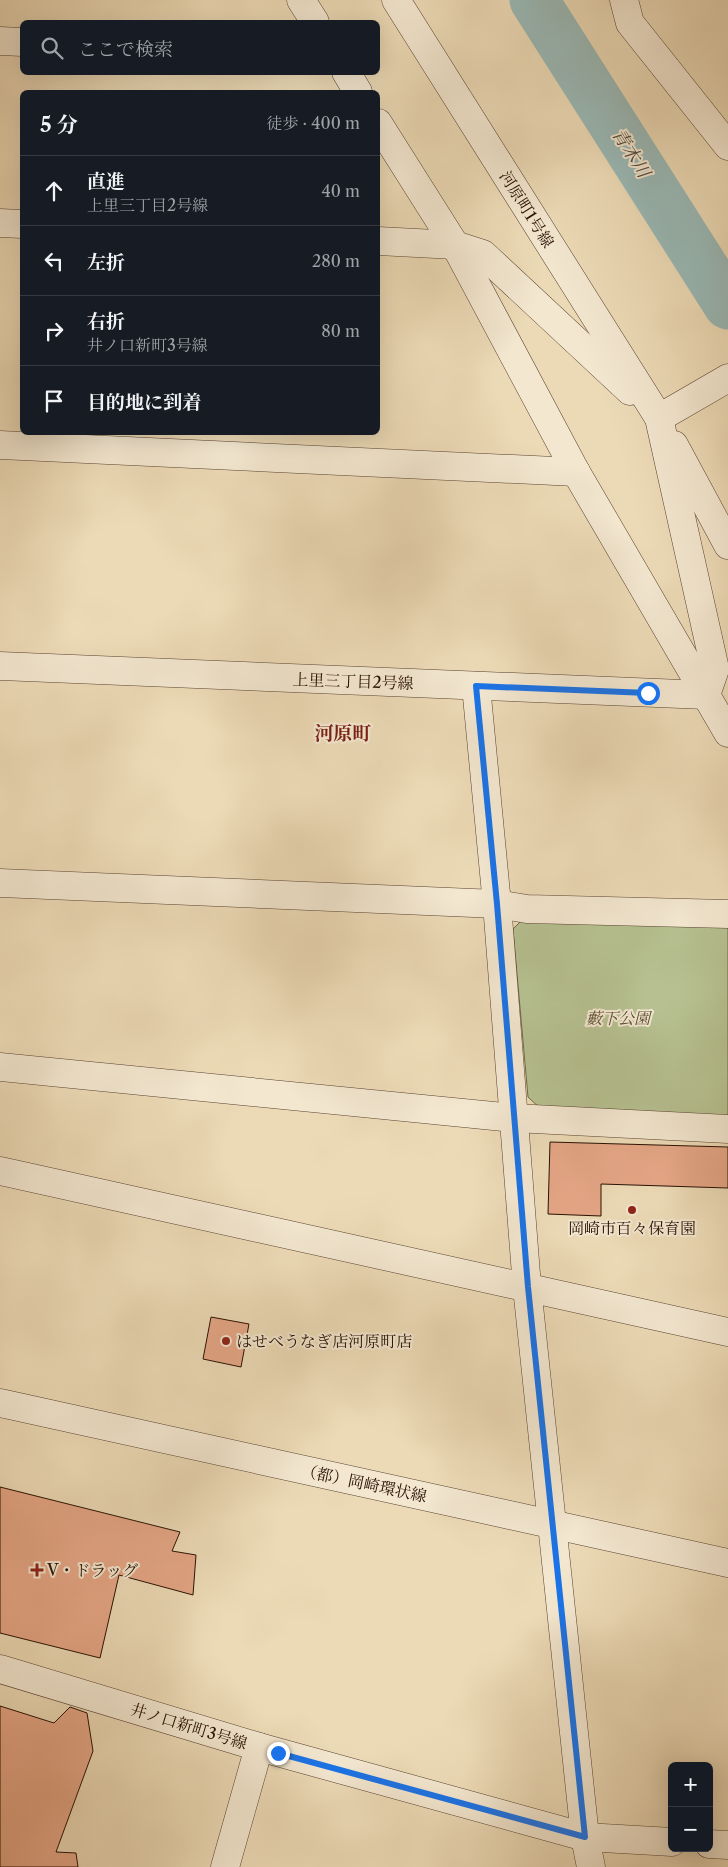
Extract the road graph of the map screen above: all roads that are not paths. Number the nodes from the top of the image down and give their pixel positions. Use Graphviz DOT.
graph roads {
  1 [pos="301,0"];
  2 [pos="396,0"];
  3 [pos="624,0"];
  4 [pos="314,20"];
  5 [pos="0,41"];
  6 [pos="20,42"];
  7 [pos="348,75"];
  8 [pos="357,90"];
  9 [pos="380,126"];
  10 [pos="728,146"];
  11 [pos="0,223"];
  12 [pos="20,224"];
  13 [pos="380,241"];
  14 [pos="455,245"];
  15 [pos="728,378"];
  16 [pos="659,418"];
  17 [pos="0,445"];
  18 [pos="576,472"];
  19 [pos="728,545"];
  20 [pos="0,666"];
  21 [pos="476,686"];
  22 [pos="706,695"];
  23 [pos="728,733"];
  24 [pos="0,883"];
  25 [pos="497,904"];
  26 [pos="728,914"];
  27 [pos="0,1067"];
  28 [pos="514,1118"];
  29 [pos="728,1129"];
  30 [pos="0,1171"];
  31 [pos="528,1287"];
  32 [pos="728,1332"];
  33 [pos="0,1403"];
  34 [pos="554,1525"];
  35 [pos="728,1563"];
  36 [pos="0,1669"];
  37 [pos="259,1748"];
  38 [pos="585,1837"];
  39 [pos="668,1842"];
  40 [pos="713,1844"];
  41 [pos="728,1845"];
  42 [pos="225,1867"];
  43 [pos="591,1867"];
  1 -- 4 [label="street"];
  2 -- 16 [label="street, 河原町1号線"];
  3 -- 10 [label="street"];
  5 -- 6 [label="street"];
  7 -- 8 [label="street"];
  9 -- 14 [label="street"];
  11 -- 12 [label="street"];
  13 -- 14 [label="street"];
  14 -- 16 [label="street"];
  14 -- 18 [label="street"];
  15 -- 16 [label="street"];
  16 -- 19 [label="street"];
  16 -- 22 [label="street"];
  17 -- 18 [label="street"];
  18 -- 22 [label="street"];
  20 -- 21 [label="street, 上里三丁目2号線"];
  21 -- 22 [label="street, 上里三丁目2号線"];
  21 -- 25 [label="street"];
  22 -- 23 [label="street"];
  24 -- 25 [label="street"];
  25 -- 26 [label="street"];
  25 -- 28 [label="street"];
  27 -- 28 [label="street"];
  28 -- 29 [label="street"];
  28 -- 31 [label="street"];
  30 -- 31 [label="street"];
  31 -- 32 [label="street"];
  31 -- 34 [label="street"];
  33 -- 34 [label="street, （都）岡崎環状線"];
  34 -- 35 [label="street, （都）岡崎環状線"];
  34 -- 38 [label="street"];
  36 -- 37 [label="street, 井ノ口新町3号線"];
  37 -- 38 [label="street, 井ノ口新町3号線"];
  37 -- 42 [label="street"];
  38 -- 39 [label="street, 井ノ口新町3号線"];
  38 -- 43 [label="street"];
  40 -- 41 [label="street"];
}
